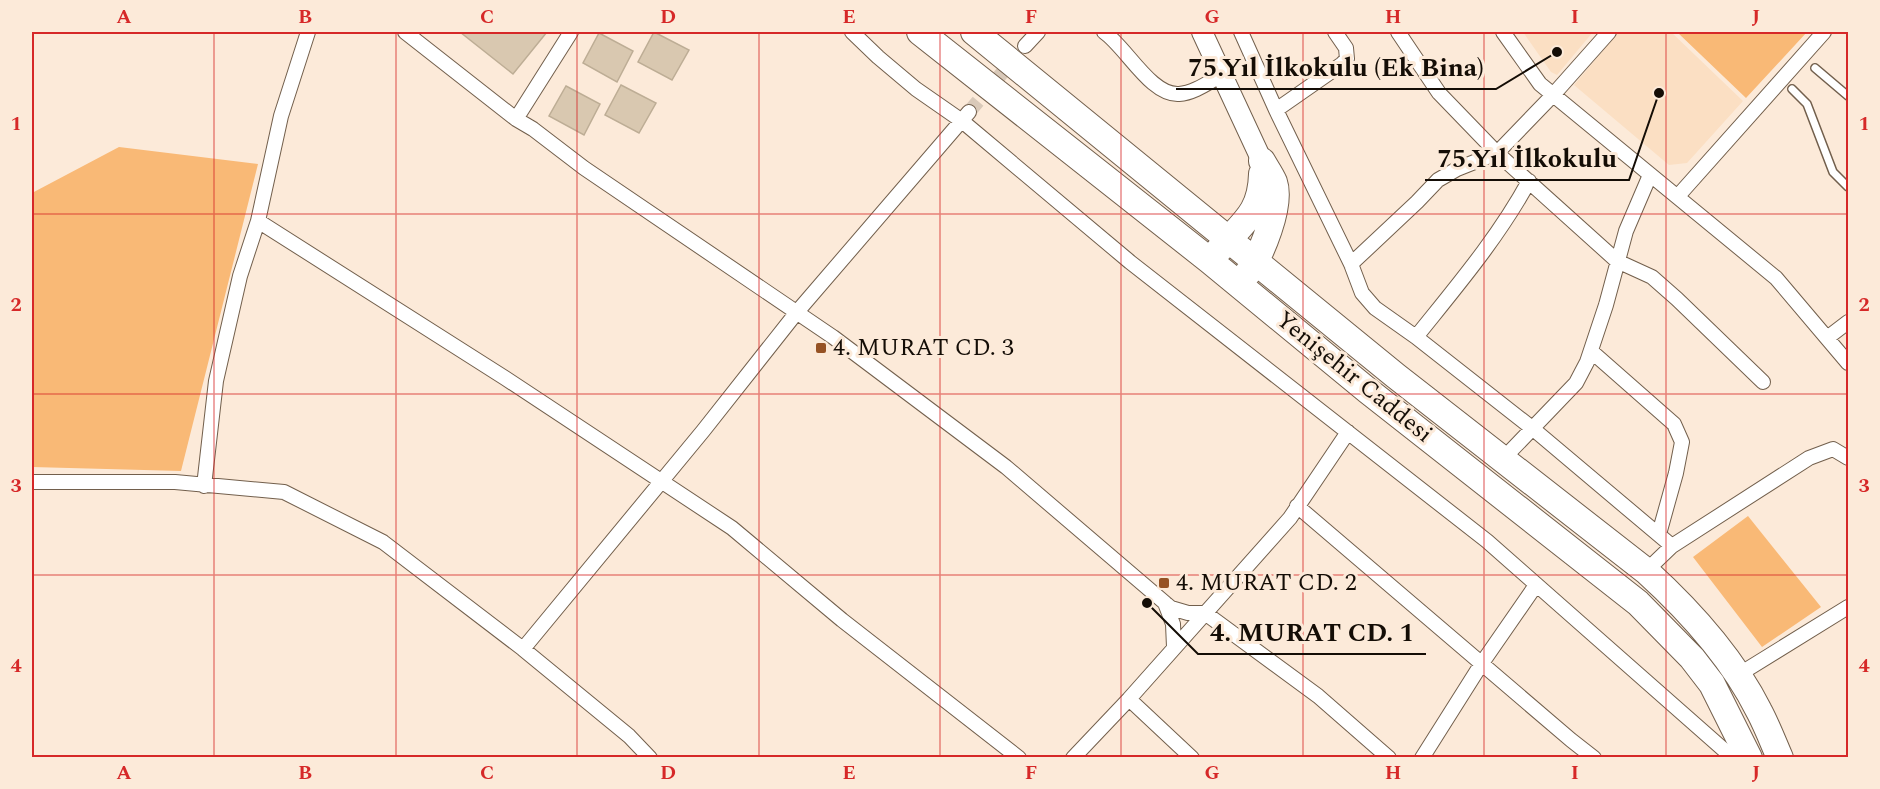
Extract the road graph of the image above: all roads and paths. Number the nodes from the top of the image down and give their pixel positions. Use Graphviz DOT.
graph roads {
  1 [pos="308,32"];
  2 [pos="405,32"];
  3 [pos="571,32"];
  4 [pos="852,32"];
  5 [pos="920,32"];
  6 [pos="974,32"];
  7 [pos="1038,32"];
  8 [pos="1104,32"];
  9 [pos="1202,32"];
  10 [pos="1241,32"];
  11 [pos="1335,32"];
  12 [pos="1398,32"];
  13 [pos="1503,32"];
  14 [pos="1608,32"];
  15 [pos="1824,32"];
  16 [pos="1025,46"];
  17 [pos="1815,68"];
  18 [pos="1222,75"];
  19 [pos="1792,89"];
  20 [pos="1553,95"];
  21 [pos="1848,96"];
  22 [pos="1276,110"];
  23 [pos="966,116"];
  24 [pos="516,119"];
  25 [pos="1497,153"];
  26 [pos="1262,161"];
  27 [pos="1650,175"];
  28 [pos="1529,181"];
  29 [pos="1848,187"];
  30 [pos="1678,196"];
  31 [pos="258,221"];
  32 [pos="1228,238"];
  33 [pos="1209,260"];
  34 [pos="1617,261"];
  35 [pos="1257,262"];
  36 [pos="1351,264"];
  37 [pos="1239,284"];
  38 [pos="797,312"];
  39 [pos="1848,322"];
  40 [pos="1416,337"];
  41 [pos="1827,338"];
  42 [pos="1591,351"];
  43 [pos="1848,363"];
  44 [pos="1763,382"];
  45 [pos="1532,428"];
  46 [pos="1348,432"];
  47 [pos="1848,458"];
  48 [pos="1502,460"];
  49 [pos="662,480"];
  50 [pos="32,482"];
  51 [pos="204,486"];
  52 [pos="1297,506"];
  53 [pos="1659,534"];
  54 [pos="1672,546"];
  55 [pos="1646,571"];
  56 [pos="1536,585"];
  57 [pos="1164,601"];
  58 [pos="1848,607"];
  59 [pos="1205,613"];
  60 [pos="1174,647"];
  61 [pos="523,649"];
  62 [pos="1482,663"];
  63 [pos="1738,675"];
  64 [pos="1129,699"];
  65 [pos="1732,757"];
  66 [pos="650,758"];
  67 [pos="1019,758"];
  68 [pos="1073,758"];
  69 [pos="1192,758"];
  70 [pos="1389,758"];
  71 [pos="1422,758"];
  72 [pos="1594,758"];
  73 [pos="1749,758"];
  74 [pos="1780,758"];
  1 -- 31 [label="street"];
  2 -- 24 [label="street"];
  3 -- 24 [label="street"];
  4 -- 23 [label="street"];
  5 -- 33 [label="highway, Yenişehir Caddesi"];
  6 -- 32 [label="highway, Yenişehir Caddesi"];
  7 -- 16 [label="street"];
  8 -- 18 [label="street"];
  9 -- 18 [label="street"];
  10 -- 22 [label="street"];
  11 -- 22 [label="street"];
  12 -- 25 [label="street"];
  13 -- 20 [label="street"];
  14 -- 20 [label="street"];
  15 -- 30 [label="street"];
  17 -- 21 [label="lane"];
  18 -- 26 [label="street"];
  19 -- 29 [label="lane"];
  20 -- 25 [label="street"];
  20 -- 27 [label="street"];
  22 -- 36 [label="street"];
  23 -- 38 [label="street"];
  23 -- 46 [label="street"];
  24 -- 38 [label="street"];
  25 -- 28 [label="street"];
  25 -- 36 [label="street"];
  26 -- 32 [label="highway"];
  26 -- 35 [label="highway"];
  27 -- 30 [label="street"];
  27 -- 34 [label="street"];
  28 -- 34 [label="street"];
  28 -- 40 [label="street"];
  30 -- 41 [label="street"];
  31 -- 49 [label="street"];
  31 -- 51 [label="street"];
  32 -- 33 [label="highway"];
  32 -- 35 [label="highway, Yenişehir Caddesi"];
  33 -- 37 [label="highway, Yenişehir Caddesi"];
  34 -- 42 [label="street"];
  34 -- 44 [label="street"];
  35 -- 37 [label="highway"];
  35 -- 48 [label="highway, Yenişehir Caddesi"];
  36 -- 40 [label="street"];
  37 -- 73 [label="highway, Yenişehir Caddesi"];
  38 -- 49 [label="street"];
  38 -- 57 [label="street"];
  39 -- 41 [label="street"];
  40 -- 45 [label="street"];
  41 -- 43 [label="street"];
  42 -- 45 [label="street"];
  42 -- 53 [label="street"];
  45 -- 48 [label="street"];
  45 -- 53 [label="street"];
  46 -- 52 [label="street"];
  46 -- 56 [label="street"];
  47 -- 54 [label="street"];
  48 -- 55 [label="highway, Yenişehir Caddesi"];
  49 -- 61 [label="street"];
  49 -- 67 [label="street"];
  50 -- 51 [label="street"];
  51 -- 61 [label="street"];
  52 -- 59 [label="street"];
  52 -- 62 [label="street"];
  53 -- 54 [label="street"];
  54 -- 55 [label="street"];
  55 -- 63 [label="highway, Yenişehir Caddesi"];
  56 -- 62 [label="street"];
  56 -- 65 [label="street"];
  57 -- 59 [label="street"];
  57 -- 60 [label="street"];
  58 -- 63 [label="street"];
  59 -- 60 [label="street"];
  59 -- 70 [label="street"];
  60 -- 64 [label="street"];
  61 -- 66 [label="street"];
  62 -- 71 [label="street"];
  62 -- 72 [label="street"];
  63 -- 74 [label="highway, Yenişehir Caddesi"];
  64 -- 68 [label="street"];
  64 -- 69 [label="street"];
}
